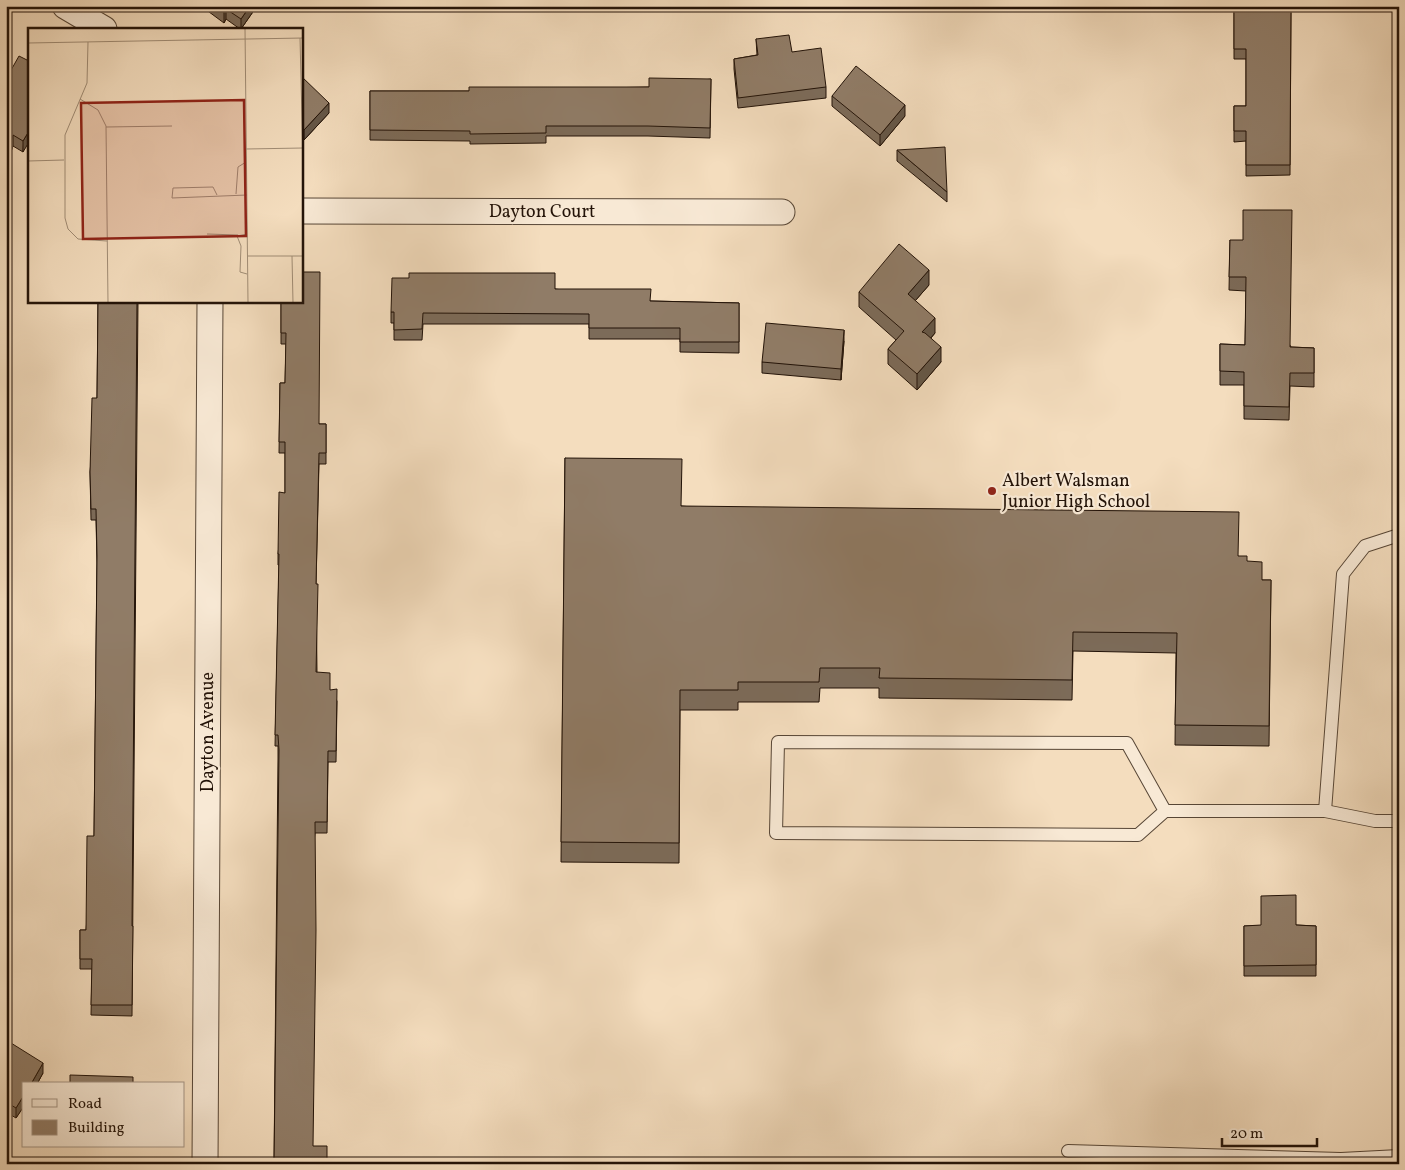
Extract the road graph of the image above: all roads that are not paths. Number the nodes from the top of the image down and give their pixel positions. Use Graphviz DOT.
graph roads {
  1 [pos="65,6"];
  2 [pos="102,28"];
  3 [pos="302,211"];
  4 [pos="782,212"];
  5 [pos="210,302"];
  6 [pos="1399,535"];
  7 [pos="1165,811"];
  8 [pos="1325,811"];
  9 [pos="1399,821"];
  10 [pos="1068,1151"];
  11 [pos="1399,1156"];
  12 [pos="1338,1161"];
  13 [pos="205,1164"];
  1 -- 2 [label="street"];
  3 -- 4 [label="street, Dayton Court"];
  5 -- 13 [label="street, Dayton Avenue"];
  6 -- 8 [label="lane"];
  7 -- 7 [label="lane"];
  7 -- 8 [label="lane"];
  8 -- 9 [label="lane"];
  10 -- 12 [label="lane"];
  11 -- 12 [label="lane"];
}
